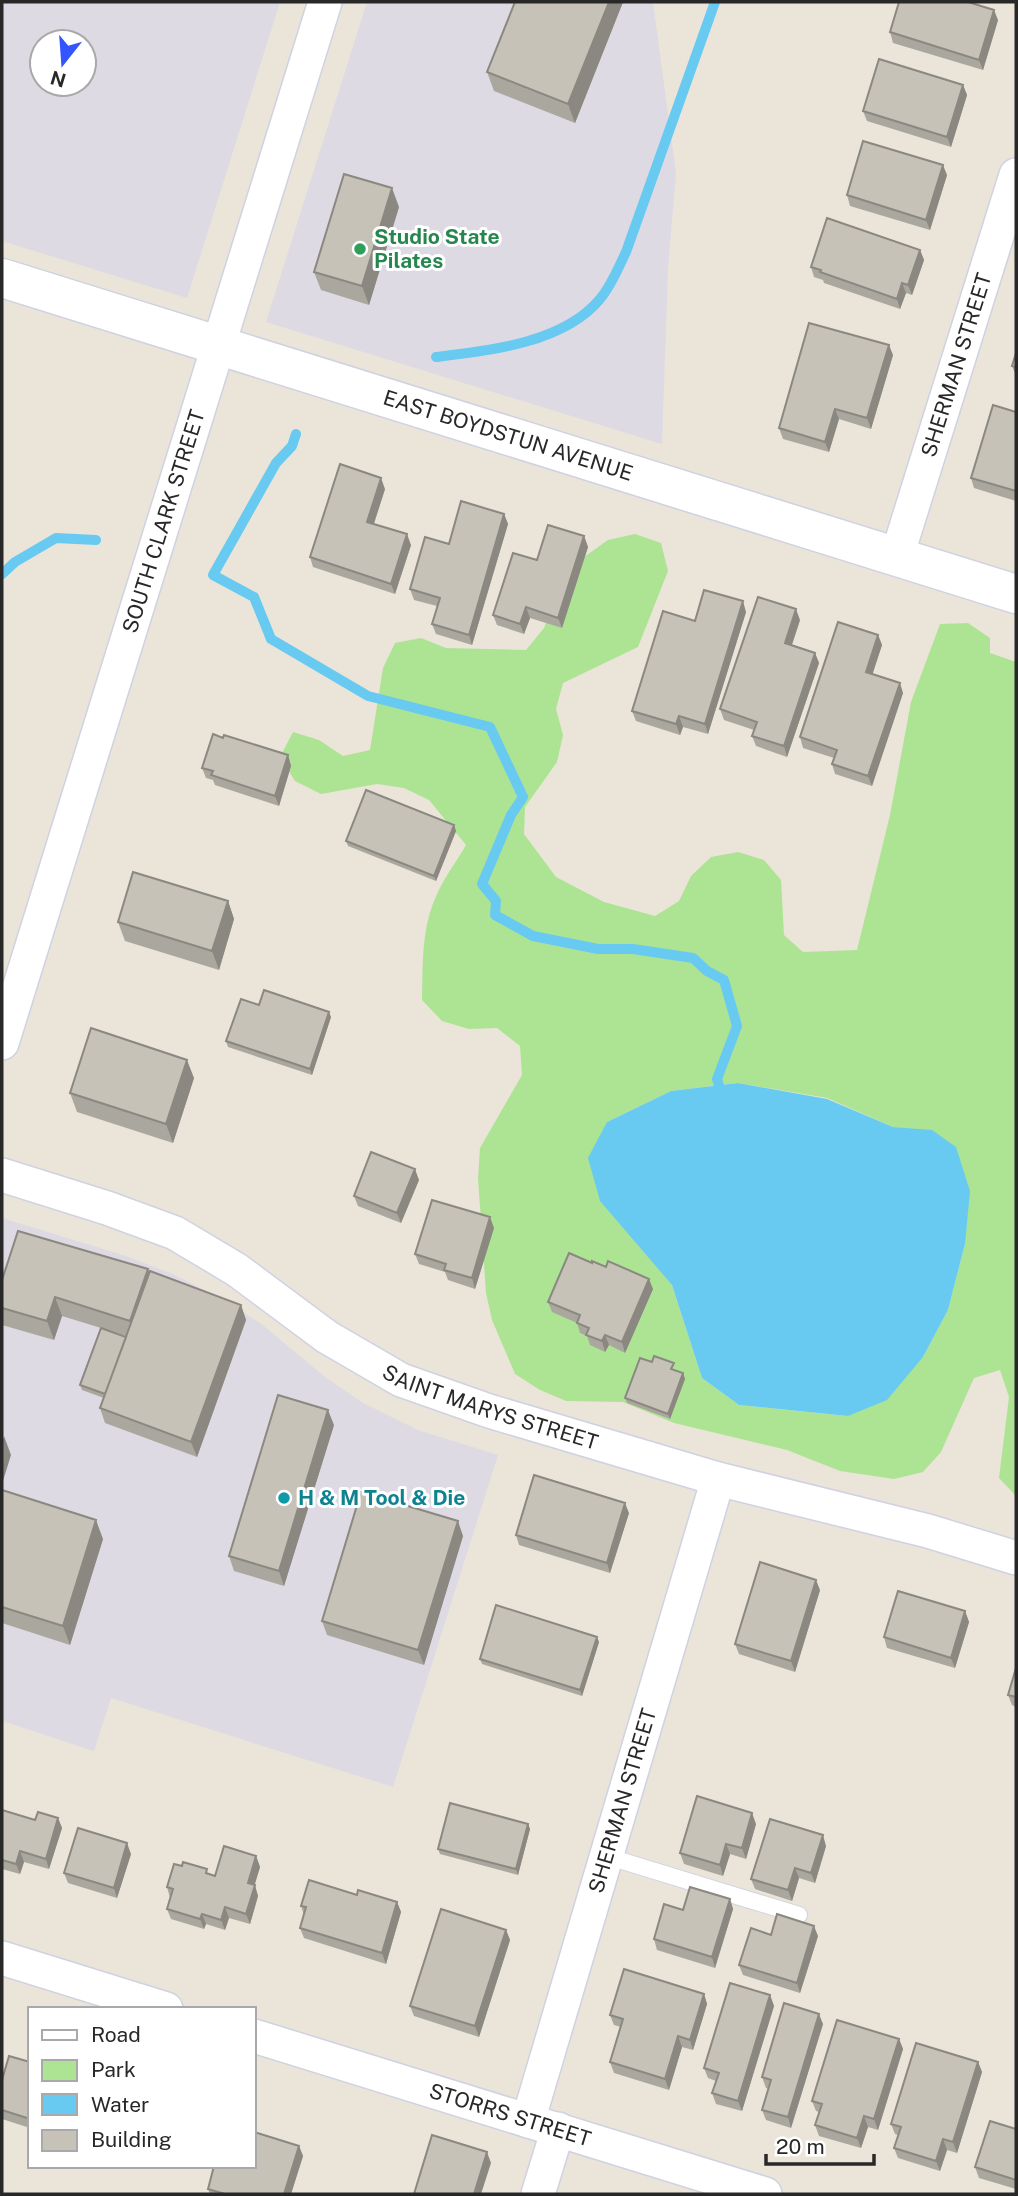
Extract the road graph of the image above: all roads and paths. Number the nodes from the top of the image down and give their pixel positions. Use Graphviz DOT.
graph roads {
  1 [pos="325,2"];
  2 [pos="1016,175"];
  3 [pos="2,278"];
  4 [pos="218,346"];
  5 [pos="897,556"];
  6 [pos="1016,594"];
  7 [pos="2,1043"];
  8 [pos="2,1175"];
  9 [pos="719,1479"];
  10 [pos="1016,1558"];
  11 [pos="606,1856"];
  12 [pos="799,1915"];
  13 [pos="2,1958"];
  14 [pos="160,2007"];
  15 [pos="256,2037"];
  16 [pos="543,2125"];
  17 [pos="538,2194"];
  18 [pos="765,2194"];
  1 -- 4 [label="street, SOUTH CLARK STREET"];
  2 -- 5 [label="street, SHERMAN STREET"];
  3 -- 4 [label="street, EAST BOYDSTUN AVENUE"];
  4 -- 5 [label="street, EAST BOYDSTUN AVENUE"];
  4 -- 7 [label="street, SOUTH CLARK STREET"];
  5 -- 6 [label="street, EAST BOYDSTUN AVENUE"];
  8 -- 9 [label="street, SAINT MARYS STREET"];
  9 -- 10 [label="street, SAINT MARYS STREET"];
  9 -- 11 [label="street, SHERMAN STREET"];
  11 -- 12 [label="lane"];
  11 -- 16 [label="street, SHERMAN STREET"];
  13 -- 14 [label="street"];
  15 -- 16 [label="street, STORRS STREET"];
  16 -- 17 [label="street, SHERMAN STREET"];
  16 -- 18 [label="street, STORRS STREET"];
}
